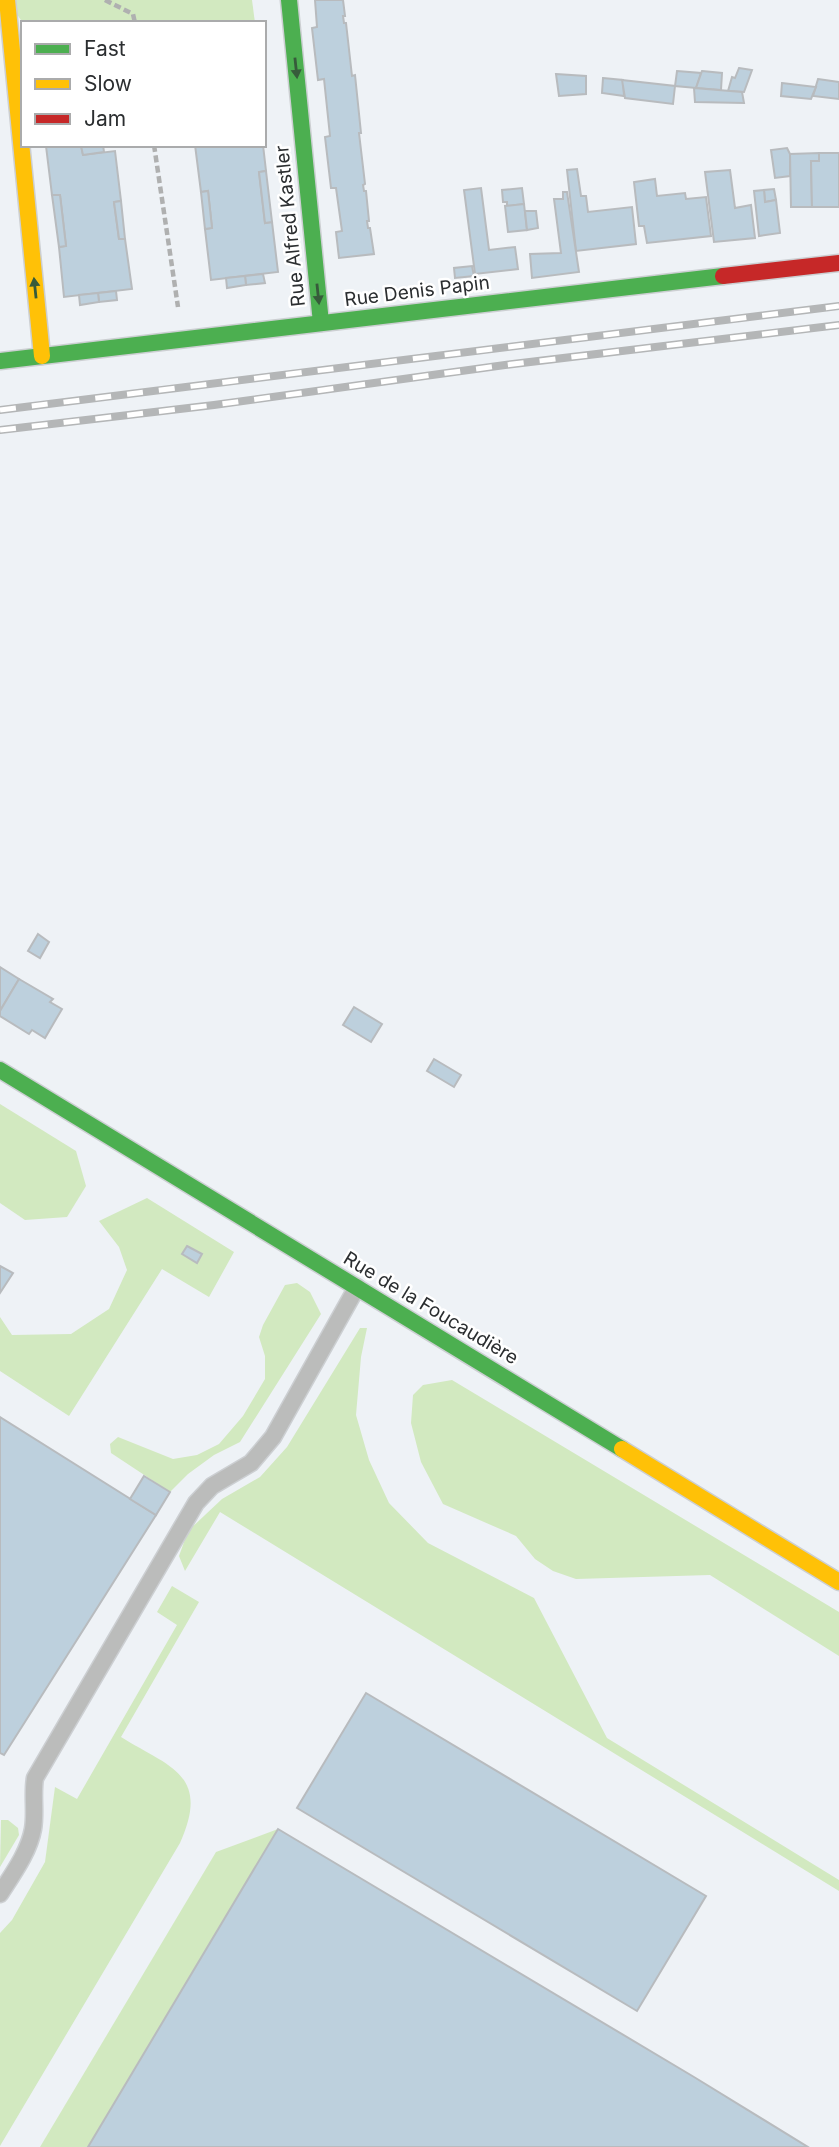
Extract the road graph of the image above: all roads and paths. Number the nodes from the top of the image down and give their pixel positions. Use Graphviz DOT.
graph roads {
  1 [pos="7,0"];
  2 [pos="105,0"];
  3 [pos="289,0"];
  4 [pos="135,21"];
  5 [pos="21,142"];
  6 [pos="21,147"];
  7 [pos="154,147"];
  8 [pos="839,263"];
  9 [pos="321,323"];
  10 [pos="183,339"];
  11 [pos="42,356"];
  12 [pos="0,361"];
  13 [pos="0,1070"];
  14 [pos="357,1287"];
  15 [pos="839,1582"];
  16 [pos="0,1894"];
  5 -- 1 [label="street, one-way"];
  2 -- 4 [label="path"];
  3 -- 9 [label="street, Rue Alfred Kastler, one-way"];
  11 -- 6 [label="street, one-way"];
  7 -- 10 [label="path"];
  8 -- 9 [label="street, Rue Denis Papin"];
  9 -- 10 [label="street, Rue Denis Papin"];
  10 -- 11 [label="street, Rue Denis Papin"];
  11 -- 12 [label="street, Rue Denis Papin"];
  13 -- 14 [label="street, Rue de la Foucaudière"];
  14 -- 15 [label="street, Rue de la Foucaudière"];
  14 -- 16 [label="lane"];
}
